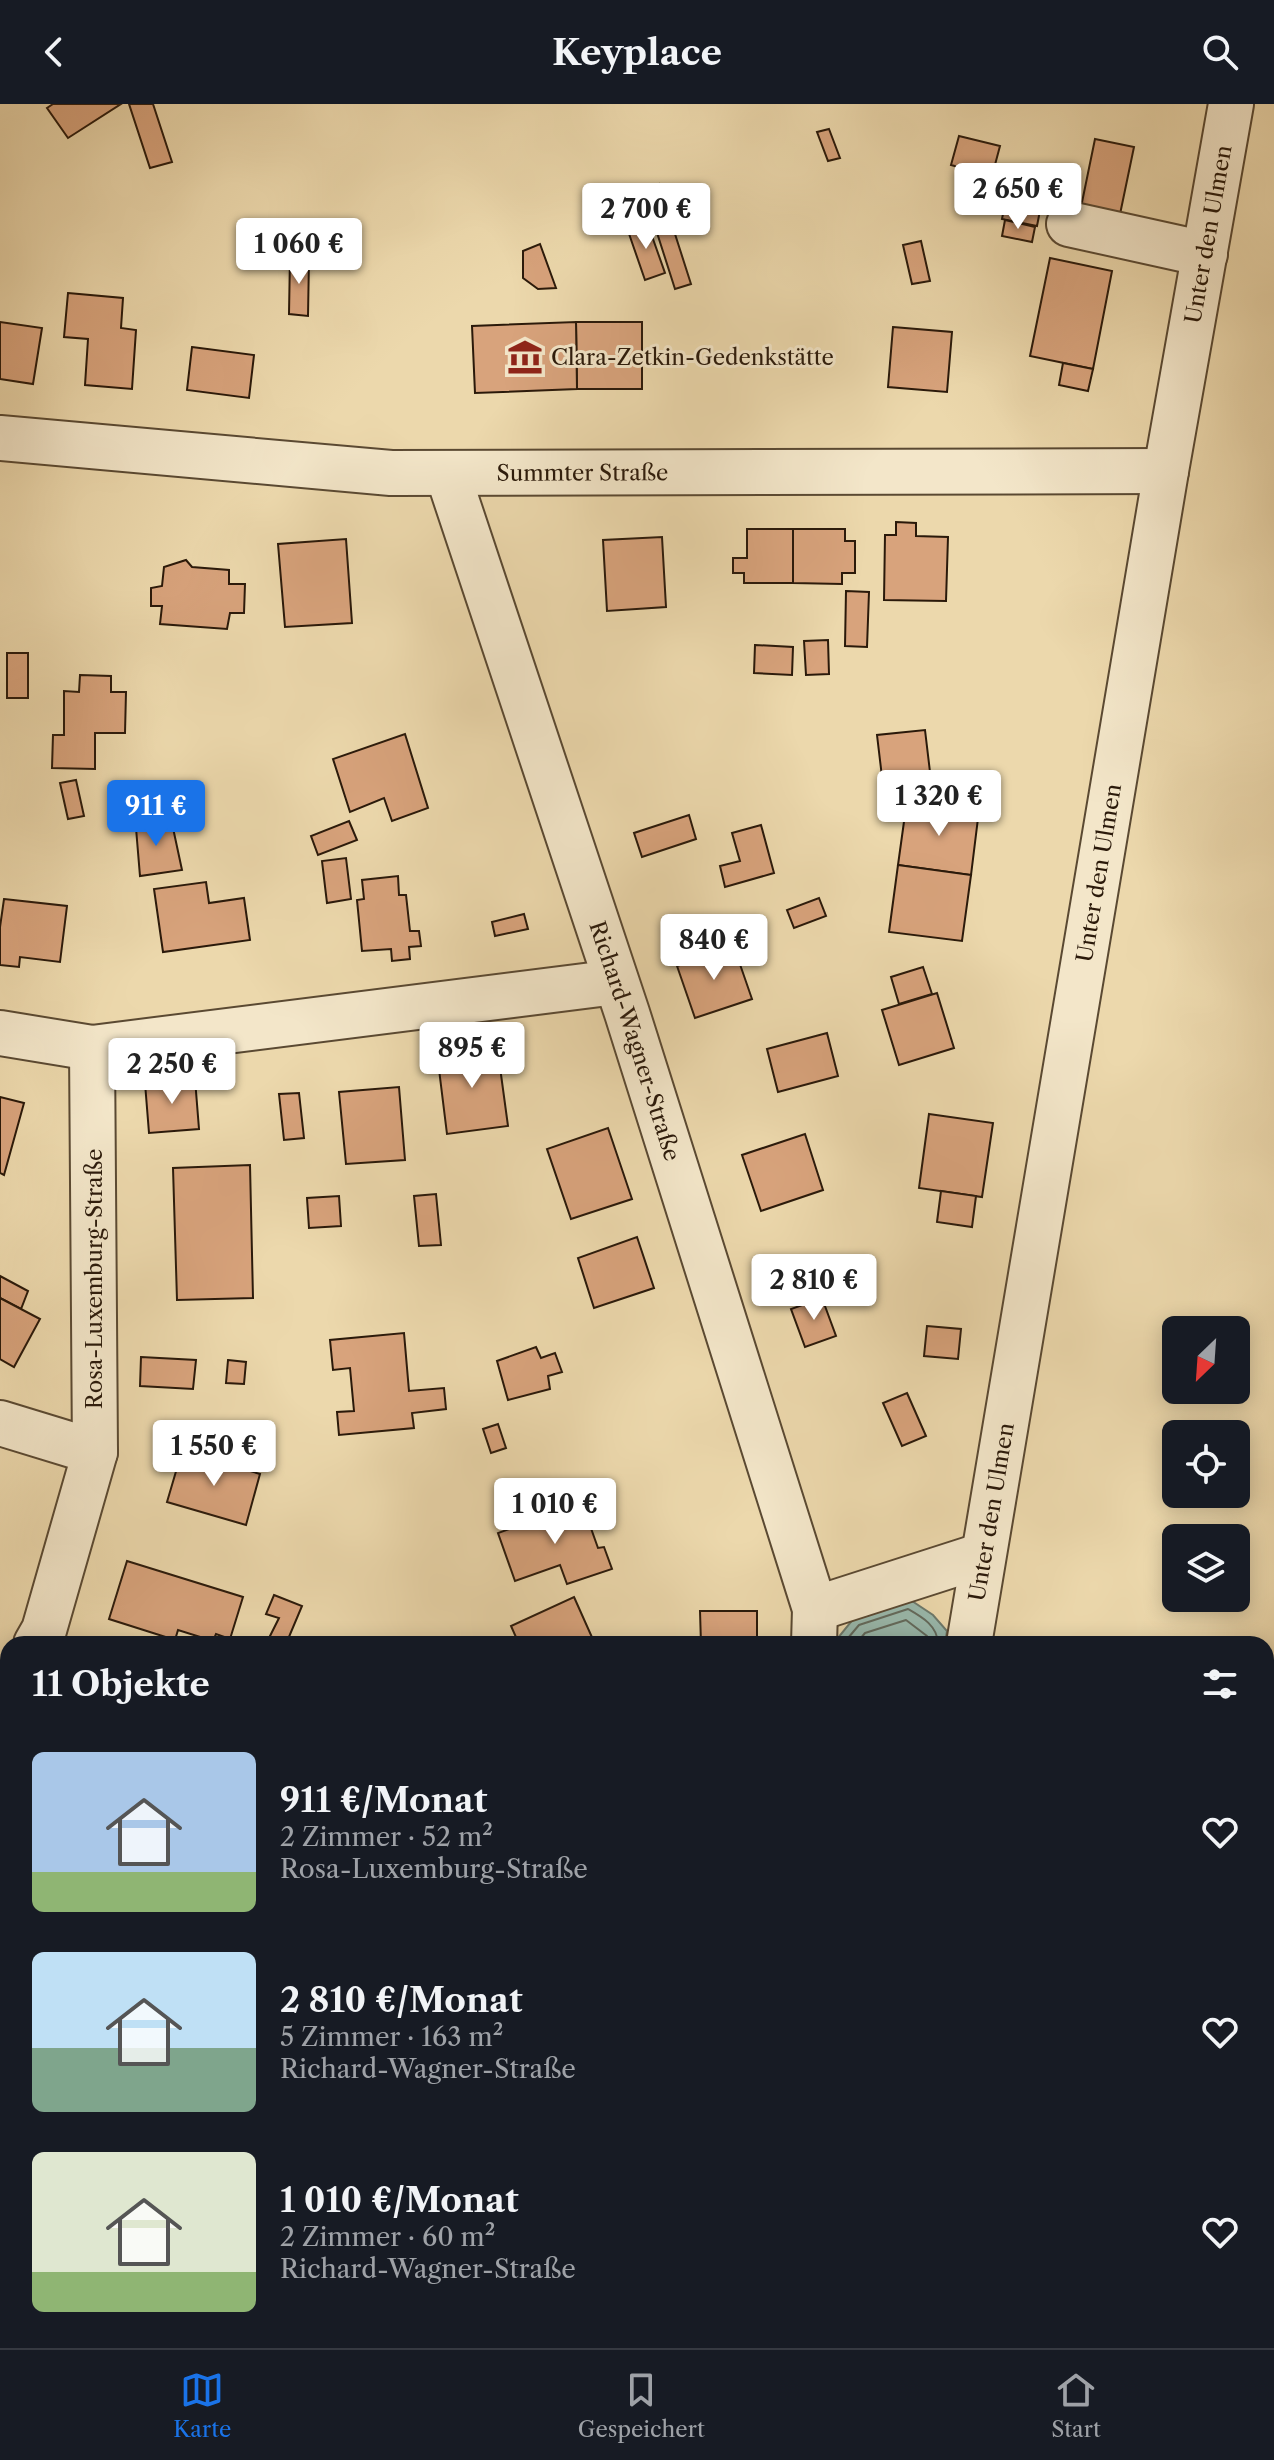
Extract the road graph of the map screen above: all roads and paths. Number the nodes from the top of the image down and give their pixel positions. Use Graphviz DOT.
graph roads {
  1 [pos="1231,104"];
  2 [pos="1069,224"];
  3 [pos="1205,254"];
  4 [pos="0,438"];
  5 [pos="1166,471"];
  6 [pos="448,475"];
  7 [pos="616,982"];
  8 [pos="0,1033"];
  9 [pos="92,1048"];
  10 [pos="0,1423"];
  11 [pos="95,1452"];
  12 [pos="983,1555"];
  13 [pos="815,1626"];
  14 [pos="41,1636"];
  15 [pos="970,1636"];
  1 -- 3 [label="street, Unter den Ulmen"];
  2 -- 3 [label="street"];
  3 -- 5 [label="street, Unter den Ulmen"];
  4 -- 6 [label="street, Summter Straße"];
  5 -- 6 [label="street, Summter Straße"];
  5 -- 12 [label="street, Unter den Ulmen"];
  6 -- 7 [label="street, Richard-Wagner-Straße"];
  7 -- 9 [label="street"];
  7 -- 13 [label="street, Richard-Wagner-Straße"];
  8 -- 9 [label="street"];
  9 -- 11 [label="street, Rosa-Luxemburg-Straße"];
  10 -- 11 [label="street"];
  11 -- 14 [label="street, Rosa-Luxemburg-Straße"];
  12 -- 13 [label="street, Richard-Wagner-Straße"];
  12 -- 15 [label="street, Unter den Ulmen"];
}
